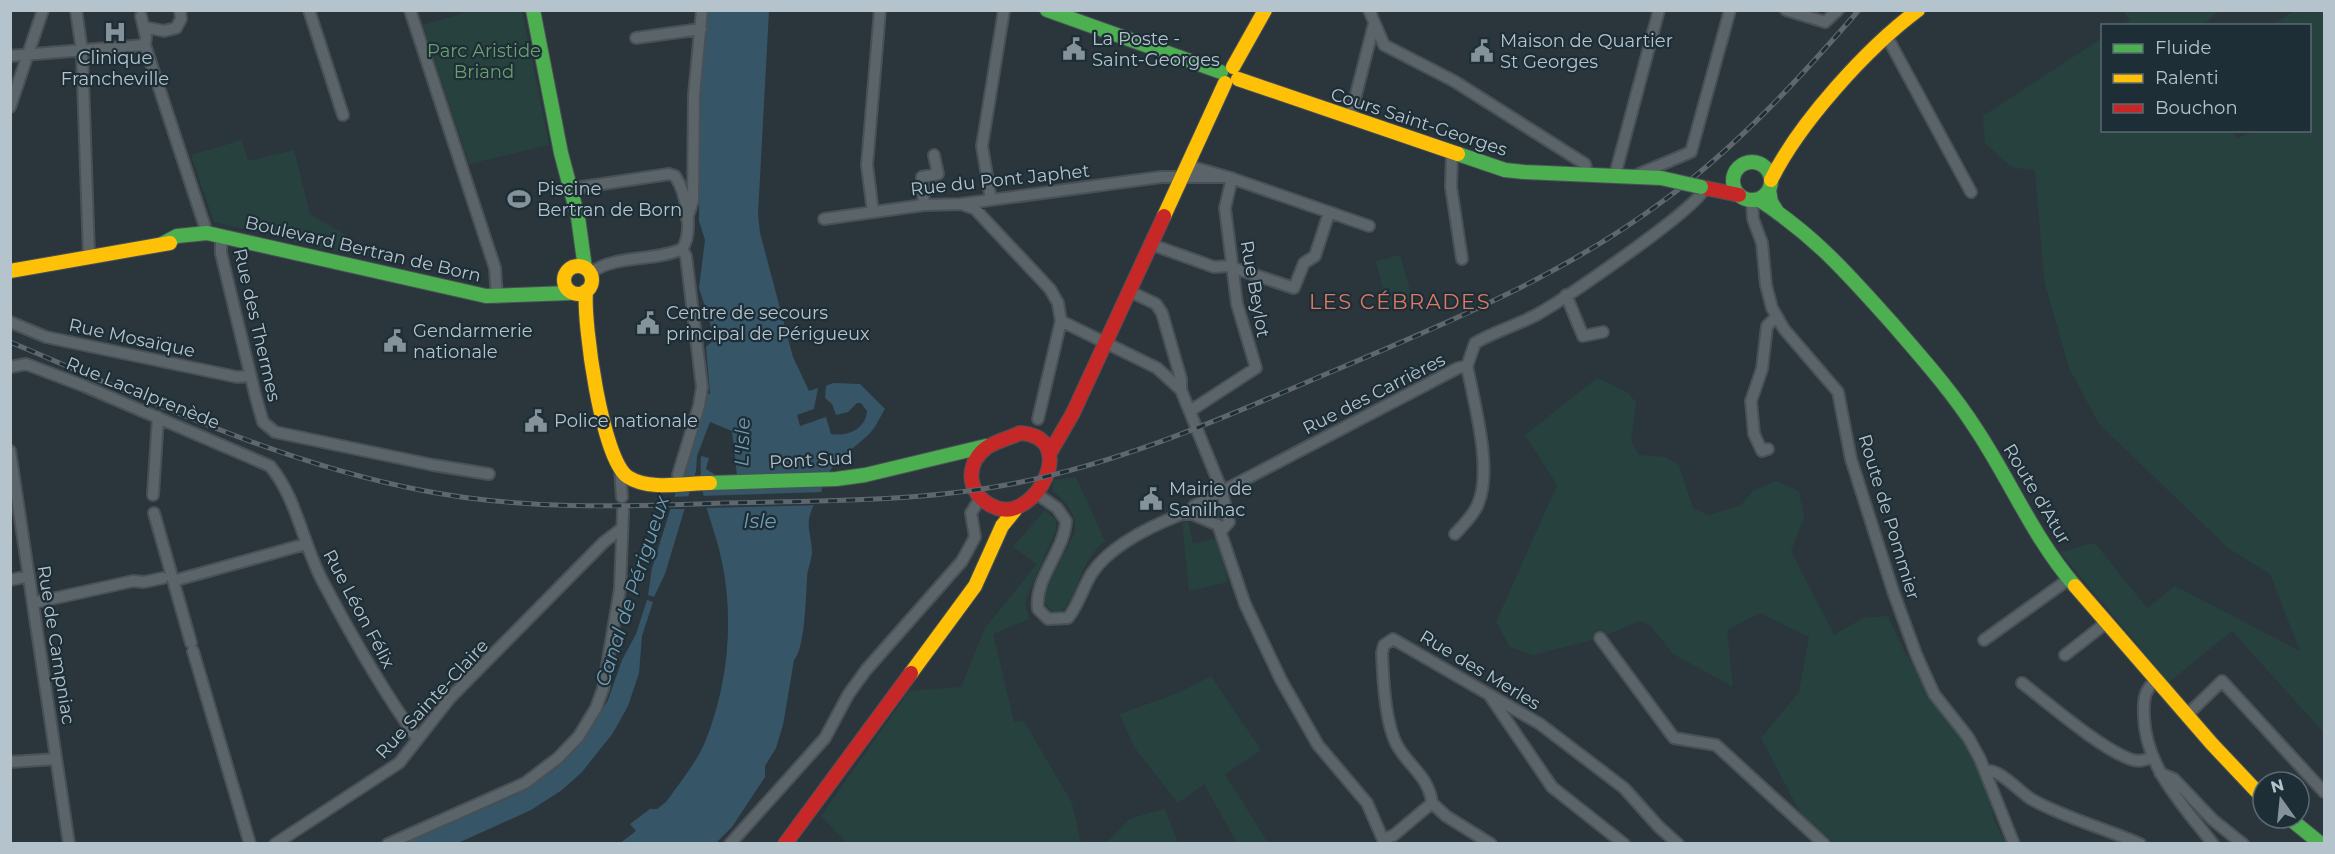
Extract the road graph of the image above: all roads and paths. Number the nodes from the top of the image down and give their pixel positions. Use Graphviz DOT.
graph roads {
  1 [pos="43,10"];
  2 [pos="76,10"];
  3 [pos="180,10"];
  4 [pos="309,10"];
  5 [pos="410,10"];
  6 [pos="533,10"];
  7 [pos="702,10"];
  8 [pos="880,10"];
  9 [pos="1004,10"];
  10 [pos="1047,10"];
  11 [pos="1265,10"];
  12 [pos="1369,10"];
  13 [pos="1659,10"];
  14 [pos="1730,10"];
  15 [pos="1786,10"];
  16 [pos="1838,10"];
  17 [pos="1918,10"];
  18 [pos="1077,15"];
  19 [pos="141,16"];
  20 [pos="1374,24"];
  21 [pos="701,29"];
  22 [pos="1886,35"];
  23 [pos="636,38"];
  24 [pos="145,45"];
  25 [pos="82,51"];
  26 [pos="27,55"];
  27 [pos="10,56"];
  28 [pos="1229,75"];
  29 [pos="10,107"];
  30 [pos="343,115"];
  31 [pos="1350,118"];
  32 [pos="1794,143"];
  33 [pos="1452,154"];
  34 [pos="934,156"];
  35 [pos="1753,161"];
  36 [pos="1184,171"];
  37 [pos="1588,175"];
  38 [pos="1615,175"];
  39 [pos="1637,175"];
  40 [pos="1733,175"];
  41 [pos="1229,178"];
  42 [pos="1770,185"];
  43 [pos="1703,188"];
  44 [pos="569,189"];
  45 [pos="1971,192"];
  46 [pos="1750,198"];
  47 [pos="991,200"];
  48 [pos="924,204"];
  49 [pos="961,204"];
  50 [pos="873,212"];
  51 [pos="1329,213"];
  52 [pos="1778,213"];
  53 [pos="687,219"];
  54 [pos="824,219"];
  55 [pos="1369,226"];
  56 [pos="214,234"];
  57 [pos="1150,244"];
  58 [pos="682,249"];
  59 [pos="89,256"];
  60 [pos="1462,260"];
  61 [pos="1233,268"];
  62 [pos="568,270"];
  63 [pos="10,271"];
  64 [pos="587,271"];
  65 [pos="1129,291"];
  66 [pos="577,293"];
  67 [pos="1566,295"];
  68 [pos="512,296"];
  69 [pos="497,297"];
  70 [pos="1776,317"];
  71 [pos="1061,321"];
  72 [pos="10,322"];
  73 [pos="1602,332"];
  74 [pos="1105,344"];
  75 [pos="10,366"];
  76 [pos="1467,366"];
  77 [pos="249,376"];
  78 [pos="1181,390"];
  79 [pos="1190,411"];
  80 [pos="1073,413"];
  81 [pos="158,417"];
  82 [pos="1038,419"];
  83 [pos="1036,435"];
  84 [pos="986,446"];
  85 [pos="1768,449"];
  86 [pos="10,451"];
  87 [pos="1051,451"];
  88 [pos="263,460"];
  89 [pos="928,460"];
  90 [pos="620,470"];
  91 [pos="489,474"];
  92 [pos="678,475"];
  93 [pos="970,477"];
  94 [pos="1222,491"];
  95 [pos="1037,494"];
  96 [pos="153,495"];
  97 [pos="622,497"];
  98 [pos="983,503"];
  99 [pos="1015,510"];
  100 [pos="622,511"];
  101 [pos="154,513"];
  102 [pos="1189,513"];
  103 [pos="621,529"];
  104 [pos="1222,530"];
  105 [pos="1455,534"];
  106 [pos="306,544"];
  107 [pos="986,568"];
  108 [pos="29,576"];
  109 [pos="168,579"];
  110 [pos="2069,579"];
  111 [pos="10,580"];
  112 [pos="33,603"];
  113 [pos="2106,623"];
  114 [pos="1600,638"];
  115 [pos="1984,640"];
  116 [pos="2065,655"];
  117 [pos="2156,680"];
  118 [pos="2022,683"];
  119 [pos="1490,696"];
  120 [pos="2187,715"];
  121 [pos="417,738"];
  122 [pos="2151,758"];
  123 [pos="56,759"];
  124 [pos="10,762"];
  125 [pos="1985,771"];
  126 [pos="2160,773"];
  127 [pos="2251,785"];
  128 [pos="2325,792"];
  129 [pos="1432,803"];
  130 [pos="2304,830"];
  131 [pos="1385,841"];
  132 [pos="69,843"];
  133 [pos="250,843"];
  134 [pos="275,843"];
  135 [pos="388,843"];
  136 [pos="730,843"];
  137 [pos="785,843"];
  138 [pos="1491,843"];
  139 [pos="1624,843"];
  140 [pos="1678,843"];
  141 [pos="1824,843"];
  142 [pos="2014,843"];
  143 [pos="2140,843"];
  144 [pos="2213,843"];
  145 [pos="2243,843"];
  146 [pos="2321,843"];
  1 -- 26 [label="street"];
  2 -- 25 [label="street"];
  3 -- 19 [label="street"];
  4 -- 30 [label="street"];
  5 -- 69 [label="street"];
  6 -- 44 [label="main road"];
  7 -- 21 [label="street"];
  8 -- 50 [label="street"];
  9 -- 47 [label="street"];
  10 -- 18 [label="main road, Cours Saint-Georges"];
  11 -- 28 [label="main road"];
  12 -- 20 [label="street"];
  13 -- 38 [label="street"];
  14 -- 39 [label="street"];
  15 -- 16 [label="street"];
  17 -- 22 [label="main road"];
  18 -- 28 [label="main road, Cours Saint-Georges"];
  19 -- 24 [label="street, Rue des Thermes"];
  20 -- 31 [label="street"];
  20 -- 37 [label="street"];
  21 -- 23 [label="street"];
  21 -- 53 [label="street"];
  22 -- 32 [label="main road"];
  22 -- 45 [label="street"];
  24 -- 25 [label="street"];
  24 -- 56 [label="street, Rue des Thermes"];
  25 -- 26 [label="street"];
  25 -- 59 [label="street"];
  26 -- 27 [label="street"];
  26 -- 29 [label="street"];
  28 -- 31 [label="main road, Cours Saint-Georges"];
  28 -- 36 [label="main road"];
  31 -- 33 [label="main road, Cours Saint-Georges"];
  32 -- 35 [label="main road"];
  32 -- 42 [label="main road"];
  33 -- 37 [label="main road, Cours Saint-Georges"];
  33 -- 60 [label="street"];
  34 -- 48 [label="street"];
  35 -- 40 [label="main road"];
  35 -- 42 [label="main road"];
  36 -- 41 [label="street"];
  36 -- 47 [label="street, Rue du Pont Japhet"];
  36 -- 57 [label="main road"];
  37 -- 38 [label="main road, Cours Saint-Georges"];
  38 -- 39 [label="main road, Cours Saint-Georges"];
  39 -- 43 [label="main road, Cours Saint-Georges, bridge"];
  40 -- 43 [label="main road"];
  40 -- 46 [label="main road"];
  41 -- 51 [label="street"];
  41 -- 61 [label="street, Rue Beylot"];
  42 -- 46 [label="main road"];
  42 -- 52 [label="main road"];
  43 -- 46 [label="main road, Cours Saint-Georges"];
  43 -- 67 [label="street, Rue des Carrières"];
  44 -- 53 [label="street"];
  44 -- 62 [label="main road"];
  44 -- 64 [label="main road"];
  46 -- 52 [label="main road, Route d'Atur"];
  46 -- 70 [label="street, Route de Pommier"];
  47 -- 49 [label="street, Rue du Pont Japhet"];
  48 -- 49 [label="street, Rue du Pont Japhet"];
  48 -- 50 [label="street, Rue du Pont Japhet"];
  49 -- 71 [label="street"];
  50 -- 54 [label="street, Rue du Pont Japhet"];
  51 -- 55 [label="street"];
  51 -- 61 [label="street"];
  52 -- 110 [label="main road, Route d'Atur"];
  53 -- 58 [label="street"];
  56 -- 59 [label="main road"];
  56 -- 69 [label="main road, Boulevard Bertran de Born"];
  56 -- 77 [label="street, Rue des Thermes"];
  57 -- 61 [label="street"];
  57 -- 65 [label="main road"];
  58 -- 64 [label="street"];
  58 -- 92 [label="street"];
  59 -- 63 [label="main road"];
  61 -- 79 [label="street, Rue Beylot"];
  62 -- 64 [label="main road"];
  62 -- 66 [label="main road"];
  62 -- 68 [label="main road, Boulevard Bertran de Born"];
  64 -- 66 [label="main road"];
  65 -- 74 [label="main road"];
  65 -- 78 [label="street"];
  66 -- 68 [label="main road, Boulevard Bertran de Born"];
  66 -- 90 [label="main road"];
  67 -- 73 [label="street"];
  67 -- 76 [label="street, Rue des Carrières"];
  68 -- 69 [label="main road, Boulevard Bertran de Born"];
  70 -- 85 [label="street"];
  70 -- 125 [label="street, Route de Pommier"];
  71 -- 74 [label="street"];
  71 -- 82 [label="street"];
  72 -- 77 [label="street, Rue Mosaïque"];
  74 -- 78 [label="street"];
  74 -- 80 [label="main road"];
  75 -- 81 [label="street, Rue Lacalprenède"];
  76 -- 94 [label="street, Rue des Carrières"];
  76 -- 105 [label="street"];
  77 -- 91 [label="street, Rue des Thermes"];
  78 -- 79 [label="street"];
  79 -- 94 [label="street"];
  80 -- 83 [label="main road"];
  80 -- 87 [label="main road"];
  81 -- 88 [label="street, Rue Lacalprenède"];
  81 -- 96 [label="street"];
  83 -- 84 [label="main road"];
  83 -- 87 [label="main road"];
  84 -- 89 [label="main road, Pont Sud"];
  84 -- 93 [label="main road"];
  86 -- 108 [label="street, Rue de Campniac"];
  87 -- 95 [label="main road"];
  88 -- 106 [label="street, Rue Léon Félix"];
  89 -- 90 [label="main road, Pont Sud"];
  89 -- 93 [label="main road, Pont Sud"];
  90 -- 97 [label="street"];
  93 -- 98 [label="main road"];
  94 -- 102 [label="street, Rue des Carrières"];
  94 -- 104 [label="street"];
  95 -- 99 [label="main road"];
  95 -- 102 [label="street, Rue des Carrières"];
  98 -- 99 [label="main road"];
  98 -- 107 [label="main road"];
  98 -- 136 [label="street"];
  99 -- 107 [label="main road"];
  100 -- 103 [label="street"];
  101 -- 109 [label="street"];
  102 -- 104 [label="street"];
  103 -- 121 [label="street, Rue Sainte-Claire"];
  103 -- 135 [label="street"];
  104 -- 131 [label="street"];
  106 -- 109 [label="street"];
  106 -- 121 [label="street, Rue Léon Félix"];
  107 -- 137 [label="main road"];
  108 -- 111 [label="street"];
  108 -- 112 [label="street, Rue de Campniac"];
  109 -- 112 [label="street"];
  109 -- 133 [label="street"];
  110 -- 113 [label="main road, Route d'Atur"];
  110 -- 115 [label="street"];
  112 -- 123 [label="street, Rue de Campniac"];
  113 -- 116 [label="street"];
  113 -- 117 [label="main road, Route d'Atur"];
  114 -- 141 [label="street"];
  117 -- 120 [label="main road, Route d'Atur"];
  117 -- 122 [label="street"];
  118 -- 122 [label="street"];
  119 -- 129 [label="street, Rue des Merles"];
  119 -- 139 [label="street"];
  119 -- 140 [label="street, Rue des Merles"];
  120 -- 127 [label="main road, Route d'Atur"];
  120 -- 128 [label="street"];
  121 -- 134 [label="street, Rue Sainte-Claire"];
  122 -- 126 [label="street"];
  123 -- 124 [label="street"];
  123 -- 132 [label="street, Rue de Campniac"];
  125 -- 142 [label="street, Route de Pommier"];
  125 -- 143 [label="street"];
  126 -- 144 [label="street"];
  126 -- 145 [label="street"];
  129 -- 131 [label="street"];
  129 -- 138 [label="street"];
  130 -- 146 [label="main road"];
}
